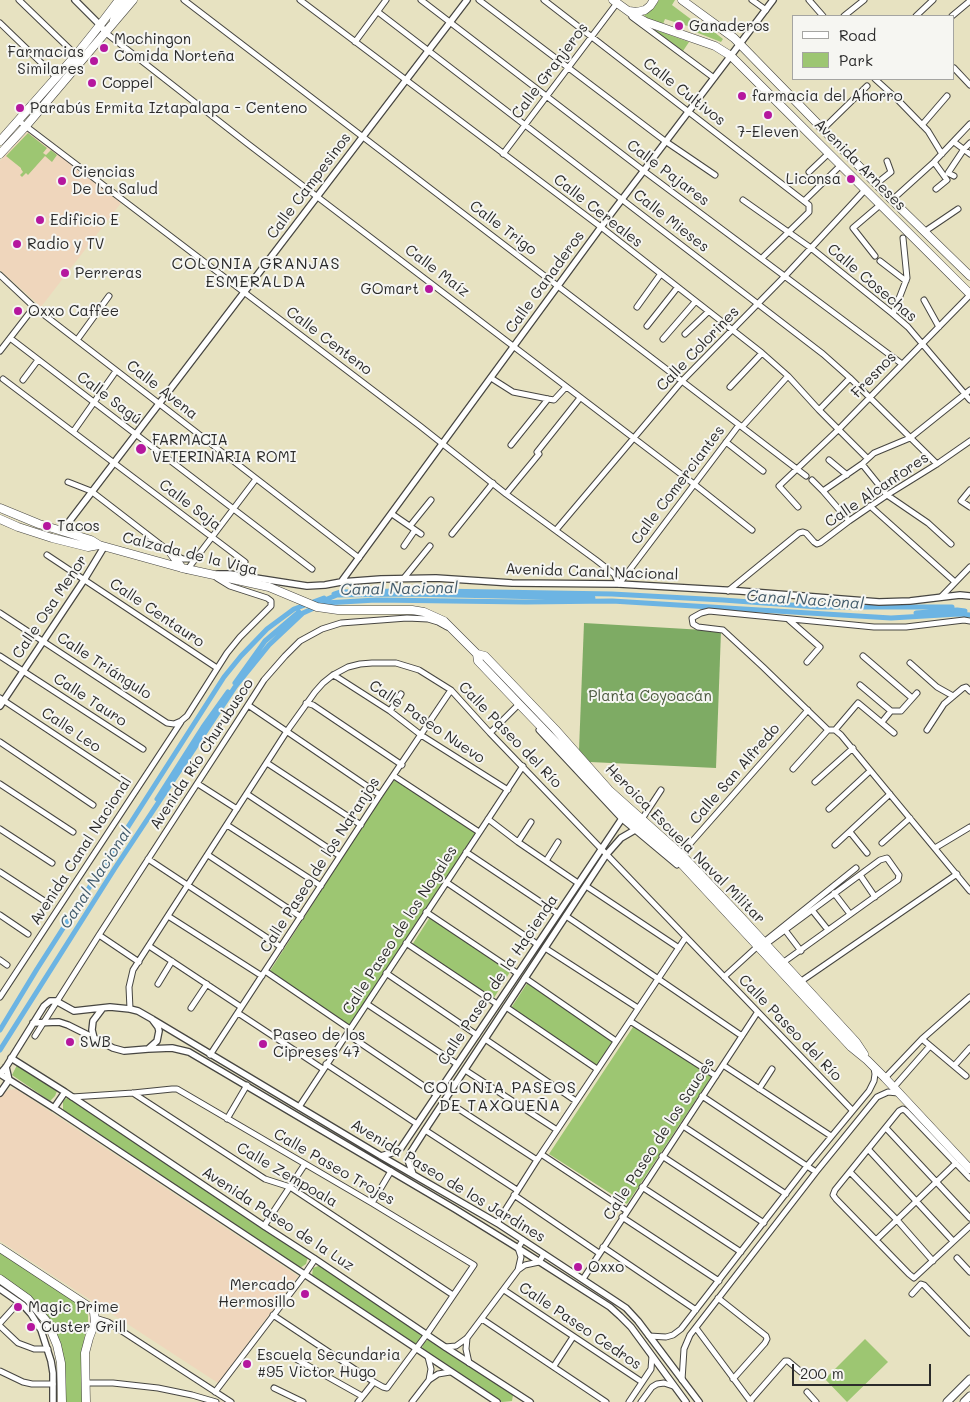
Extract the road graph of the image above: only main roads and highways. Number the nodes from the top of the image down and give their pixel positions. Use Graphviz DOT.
graph roads {
  1 [pos="126,0"];
  2 [pos="133,0"];
  3 [pos="654,0"];
  4 [pos="682,0"];
  5 [pos="615,1"];
  6 [pos="120,4"];
  7 [pos="628,10"];
  8 [pos="108,29"];
  9 [pos="33,105"];
  10 [pos="40,110"];
  11 [pos="2,139"];
  12 [pos="10,143"];
  13 [pos="0,154"];
  14 [pos="970,276"];
  15 [pos="969,296"];
  16 [pos="0,508"];
  17 [pos="0,520"];
  18 [pos="102,546"];
  19 [pos="158,562"];
  20 [pos="184,569"];
  21 [pos="274,589"];
  22 [pos="477,654"];
  23 [pos="625,813"];
  24 [pos="639,825"];
  25 [pos="761,945"];
  26 [pos="780,965"];
  27 [pos="867,1060"];
  28 [pos="970,1169"];
  29 [pos="0,1248"];
  30 [pos="0,1279"];
  31 [pos="970,1379"];
  32 [pos="970,1396"];
  33 [pos="62,1402"];
  34 [pos="86,1402"];
  35 [pos="947,1402"];
  36 [pos="964,1402"];
  1 -- 6 [label="main road"];
  2 -- 8 [label="main road"];
  3 -- 7 [label="main road"];
  4 -- 14 [label="main road, Avenida Arneses"];
  5 -- 7 [label="main road"];
  6 -- 8 [label="main road"];
  6 -- 9 [label="main road"];
  7 -- 15 [label="main road, Avenida Arneses"];
  8 -- 10 [label="main road"];
  9 -- 10 [label="main road"];
  9 -- 11 [label="main road"];
  10 -- 12 [label="main road"];
  11 -- 12 [label="main road"];
  12 -- 13 [label="main road"];
  16 -- 18 [label="main road, Calzada de la Viga"];
  17 -- 18 [label="main road, Calzada de la Viga"];
  18 -- 19 [label="main road, Calzada de la Viga"];
  19 -- 20 [label="main road, Calzada de la Viga"];
  19 -- 20 [label="main road"];
  20 -- 21 [label="main road, Calzada de la Viga"];
  21 -- 22 [label="main road, Heroica Escuela Naval Militar"];
  22 -- 23 [label="main road, Heroica Escuela Naval Militar"];
  22 -- 23 [label="main road, Heroica Escuela Naval Militar"];
  23 -- 24 [label="main road, Heroica Escuela Naval Militar"];
  24 -- 25 [label="main road, Heroica Escuela Naval Militar"];
  24 -- 25 [label="main road, Heroica Escuela Naval Militar"];
  25 -- 26 [label="main road, Heroica Escuela Naval Militar"];
  26 -- 27 [label="main road, Heroica Escuela Naval Militar"];
  26 -- 27 [label="main road, Heroica Escuela Naval Militar"];
  27 -- 28 [label="main road, Heroica Escuela Naval Militar"];
  29 -- 34 [label="main road"];
  30 -- 33 [label="main road"];
  31 -- 35 [label="main road"];
  32 -- 36 [label="main road"];
}
